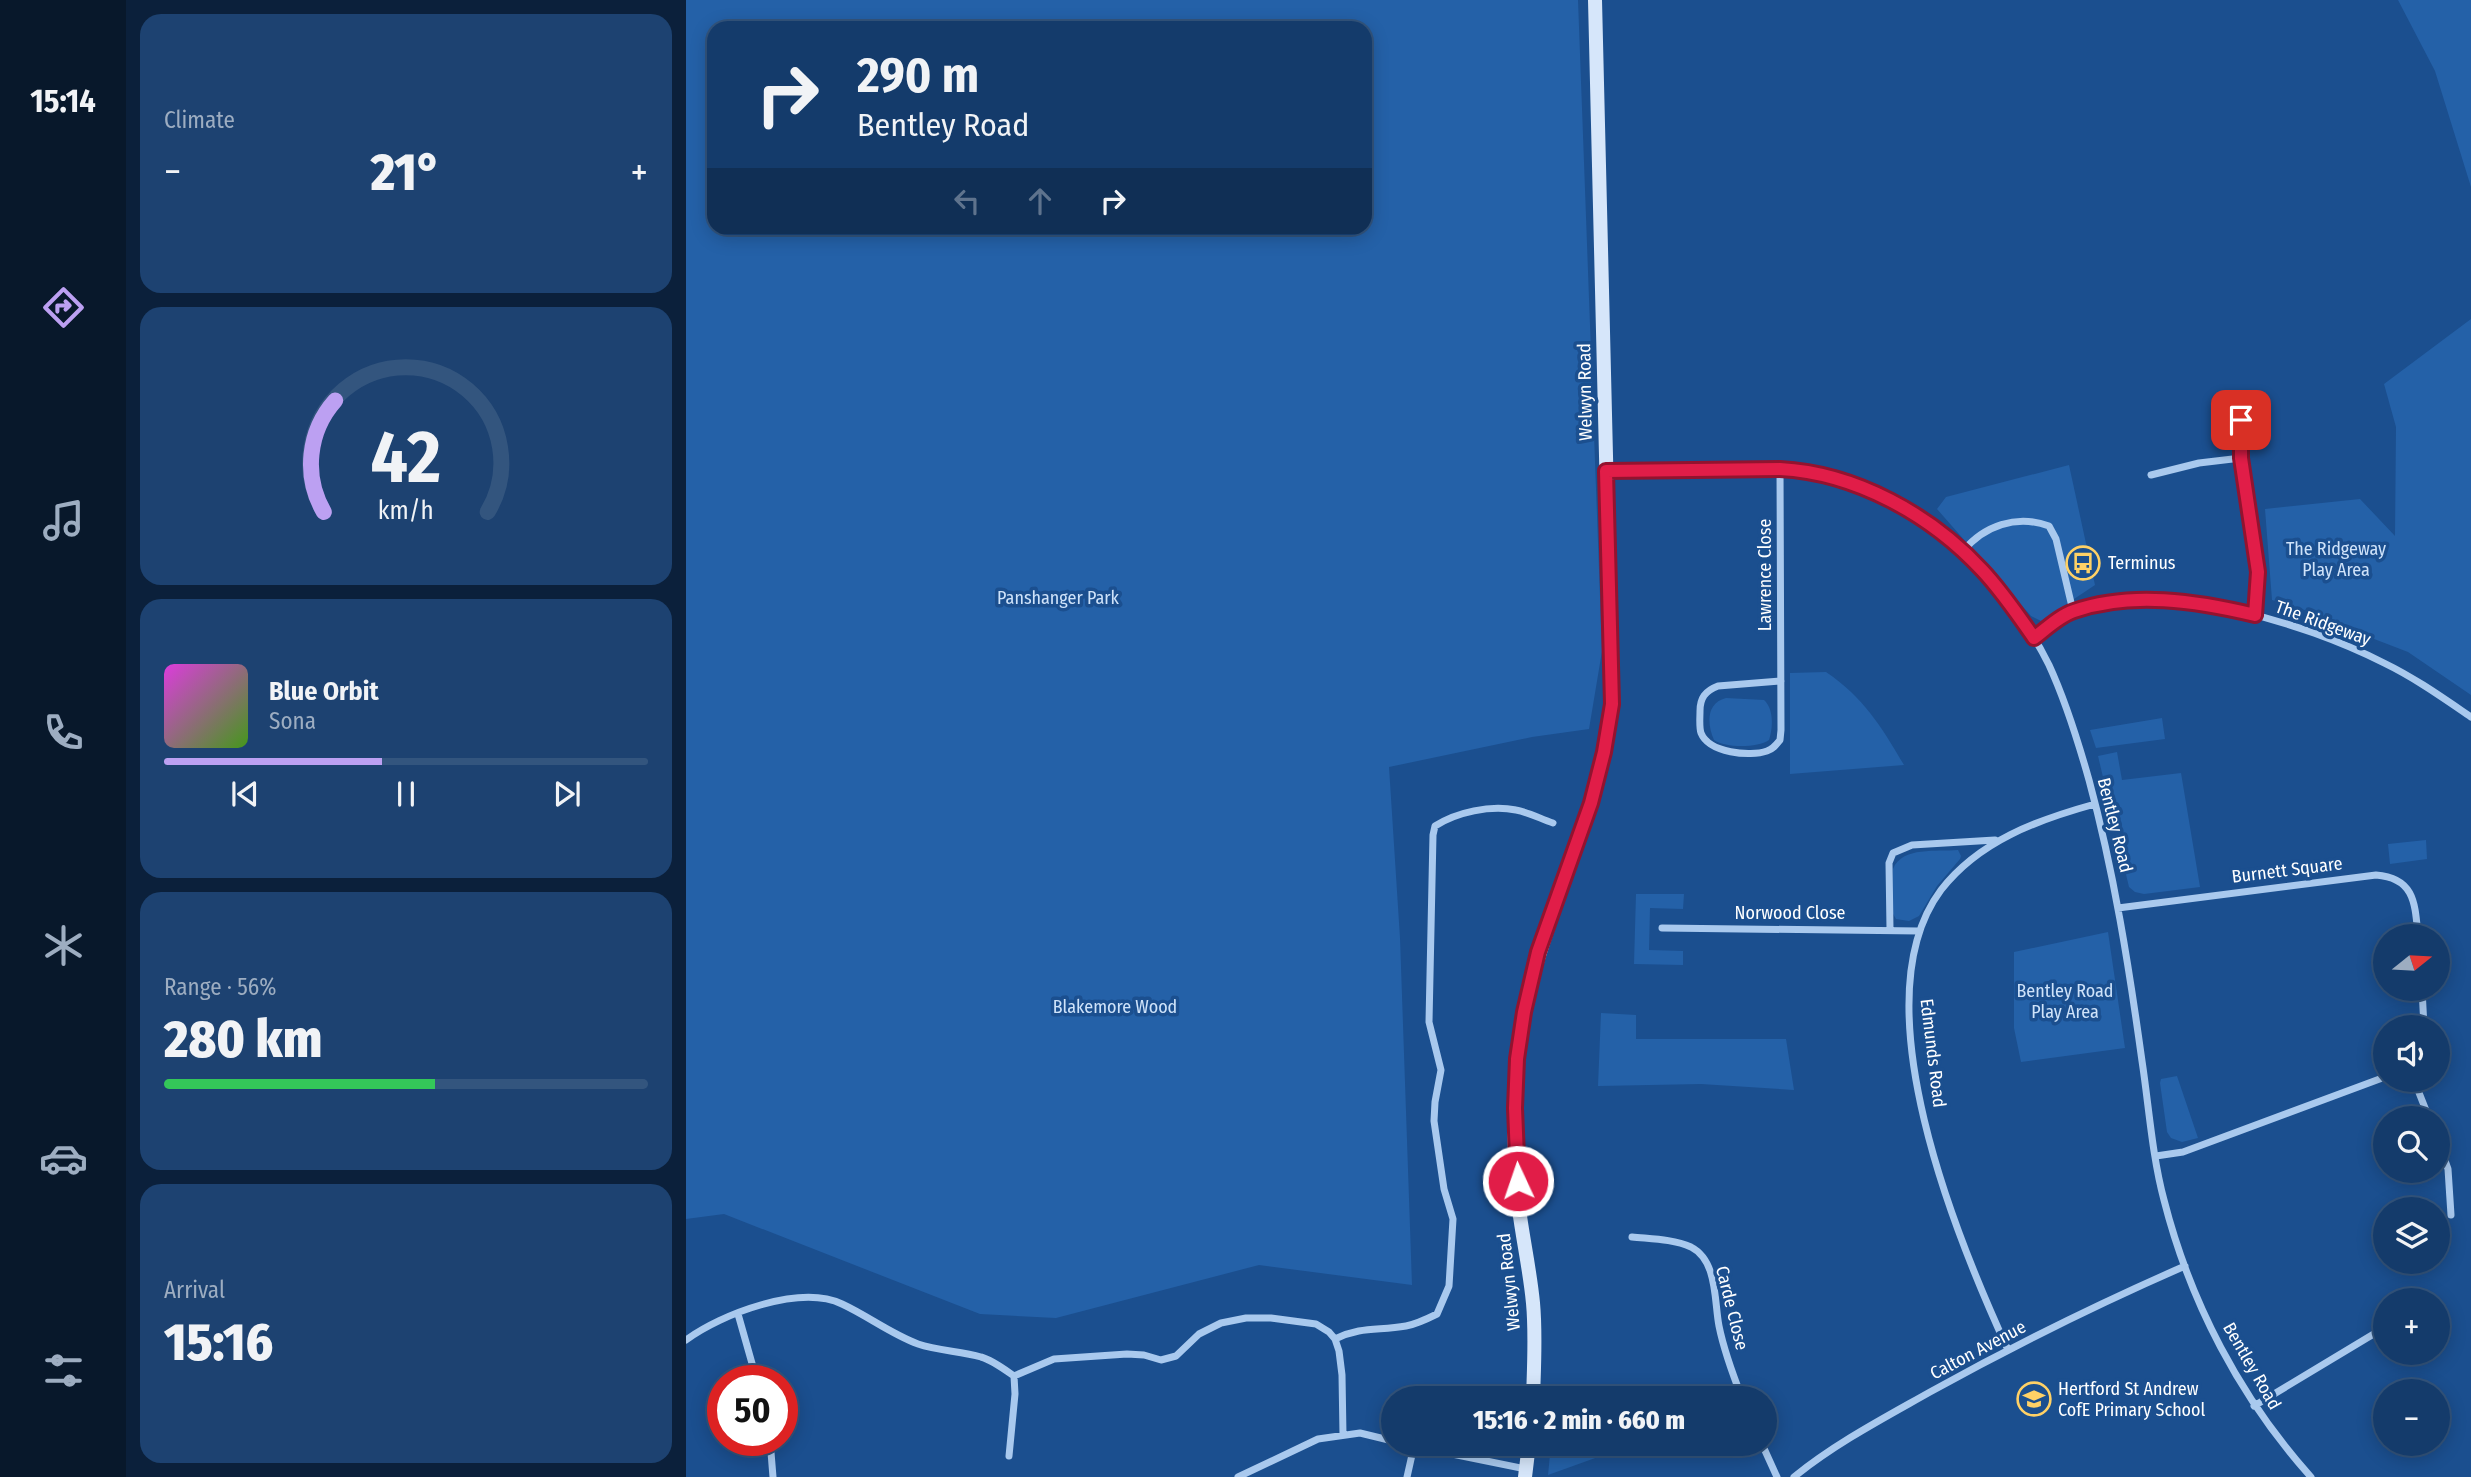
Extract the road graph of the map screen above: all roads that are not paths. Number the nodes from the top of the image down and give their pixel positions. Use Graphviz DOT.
graph roads {
  1 [pos="1595,0"];
  2 [pos="2241,394"];
  3 [pos="2241,458"];
  4 [pos="1780,469"];
  5 [pos="1606,471"];
  6 [pos="2151,475"];
  7 [pos="1963,551"];
  8 [pos="2073,611"];
  9 [pos="2255,615"];
  10 [pos="2034,638"];
  11 [pos="1781,681"];
  12 [pos="2471,717"];
  13 [pos="2095,804"];
  14 [pos="1553,823"];
  15 [pos="1999,839"];
  16 [pos="2118,908"];
  17 [pos="2417,924"];
  18 [pos="1662,928"];
  19 [pos="1890,929"];
  20 [pos="1919,931"];
  21 [pos="2373,1081"];
  22 [pos="2156,1156"];
  23 [pos="2449,1183"];
  24 [pos="2451,1215"];
  25 [pos="1632,1237"];
  26 [pos="2185,1266"];
  27 [pos="738,1314"];
  28 [pos="2373,1334"];
  29 [pos="1335,1339"];
  30 [pos="686,1340"];
  31 [pos="2007,1350"];
  32 [pos="752,1365"];
  33 [pos="1014,1376"];
  34 [pos="1534,1386"];
  35 [pos="1738,1386"];
  36 [pos="2254,1406"];
  37 [pos="1343,1436"];
  38 [pos="1381,1438"];
  39 [pos="771,1456"];
  40 [pos="1009,1456"];
  41 [pos="1412,1456"];
  42 [pos="1455,1456"];
  43 [pos="1767,1456"];
  44 [pos="1525,1473"];
  45 [pos="773,1477"];
  46 [pos="1238,1477"];
  47 [pos="1407,1477"];
  48 [pos="1777,1477"];
  49 [pos="1794,1477"];
  50 [pos="2311,1477"];
  1 -- 5 [label="main road, Welwyn Road"];
  2 -- 3 [label="street"];
  3 -- 6 [label="street"];
  3 -- 9 [label="street"];
  4 -- 5 [label="street, Bentley Road"];
  4 -- 7 [label="street, Bentley Road"];
  4 -- 11 [label="street, Lawrence Close"];
  5 -- 34 [label="main road, Welwyn Road"];
  7 -- 8 [label="street"];
  7 -- 10 [label="street, Bentley Road"];
  8 -- 9 [label="street, The Ridgeway"];
  8 -- 10 [label="street, The Ridgeway"];
  9 -- 12 [label="street, The Ridgeway"];
  10 -- 13 [label="street, Bentley Road"];
  11 -- 11 [label="street, Lawrence Close"];
  13 -- 15 [label="street, Edmunds Road"];
  13 -- 16 [label="street, Bentley Road"];
  14 -- 29 [label="street"];
  15 -- 19 [label="street"];
  15 -- 20 [label="street, Edmunds Road"];
  16 -- 17 [label="street, Burnett Square"];
  16 -- 22 [label="street, Bentley Road"];
  18 -- 19 [label="street, Norwood Close"];
  19 -- 20 [label="street, Norwood Close"];
  20 -- 31 [label="street, Edmunds Road"];
  21 -- 22 [label="street"];
  22 -- 26 [label="street, Bentley Road"];
  23 -- 24 [label="street"];
  25 -- 35 [label="street, Carde Close"];
  26 -- 31 [label="street, Calton Avenue"];
  26 -- 36 [label="street, Bentley Road"];
  27 -- 30 [label="street"];
  27 -- 32 [label="street"];
  27 -- 33 [label="street"];
  28 -- 36 [label="street"];
  29 -- 33 [label="street"];
  29 -- 37 [label="street"];
  31 -- 49 [label="street, Calton Avenue"];
  33 -- 40 [label="street"];
  36 -- 50 [label="street, Bentley Road"];
  37 -- 38 [label="street"];
  37 -- 46 [label="street"];
  39 -- 45 [label="street"];
  41 -- 47 [label="street"];
  42 -- 44 [label="street"];
  43 -- 48 [label="street"];
}
